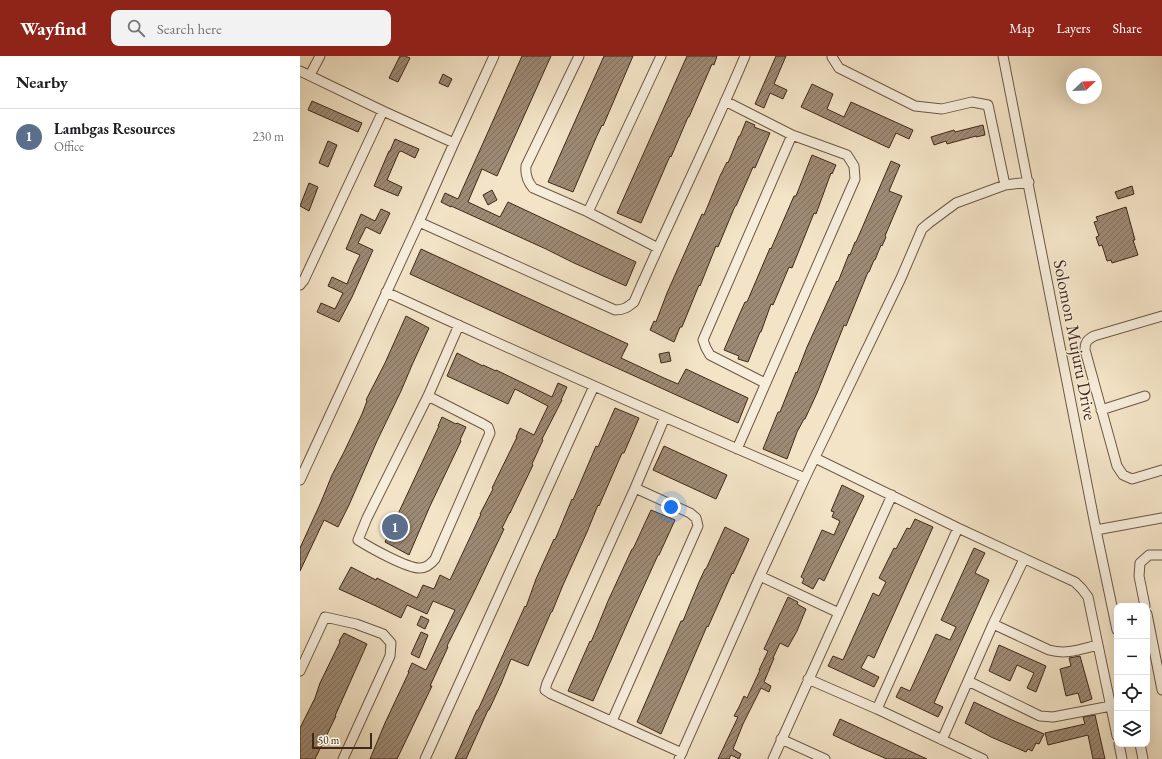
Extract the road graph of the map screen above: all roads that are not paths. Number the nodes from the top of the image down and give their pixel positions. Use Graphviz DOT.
graph roads {
  1 [pos="320,56"];
  2 [pos="494,56"];
  3 [pos="579,56"];
  4 [pos="661,56"];
  5 [pos="744,56"];
  6 [pos="832,56"];
  7 [pos="1003,56"];
  8 [pos="300,70"];
  9 [pos="310,75"];
  10 [pos="725,101"];
  11 [pos="383,111"];
  12 [pos="792,135"];
  13 [pos="454,143"];
  14 [pos="1029,182"];
  15 [pos="1005,185"];
  16 [pos="588,212"];
  17 [pos="419,222"];
  18 [pos="658,248"];
  19 [pos="300,285"];
  20 [pos="386,292"];
  21 [pos="1162,316"];
  22 [pos="459,325"];
  23 [pos="765,383"];
  24 [pos="594,386"];
  25 [pos="428,396"];
  26 [pos="1145,396"];
  27 [pos="1101,410"];
  28 [pos="665,417"];
  29 [pos="737,449"];
  30 [pos="815,458"];
  31 [pos="1162,470"];
  32 [pos="805,478"];
  33 [pos="300,480"];
  34 [pos="635,488"];
  35 [pos="892,495"];
  36 [pos="1162,518"];
  37 [pos="958,528"];
  38 [pos="1096,530"];
  39 [pos="1162,555"];
  40 [pos="1024,559"];
  41 [pos="760,576"];
  42 [pos="1144,603"];
  43 [pos="839,613"];
  44 [pos="1114,616"];
  45 [pos="994,624"];
  46 [pos="1150,629"];
  47 [pos="1098,645"];
  48 [pos="300,671"];
  49 [pos="808,679"];
  50 [pos="968,681"];
  51 [pos="1162,690"];
  52 [pos="1111,706"];
  53 [pos="877,709"];
  54 [pos="612,721"];
  55 [pos="1114,721"];
  56 [pos="781,739"];
  57 [pos="942,740"];
  58 [pos="1120,747"];
  59 [pos="1141,747"];
  60 [pos="681,756"];
  61 [pos="343,759"];
  62 [pos="425,759"];
  63 [pos="773,759"];
  64 [pos="825,759"];
  65 [pos="982,759"];
  66 [pos="1122,759"];
  67 [pos="1143,759"];
  1 -- 9 [label="street"];
  2 -- 13 [label="street"];
  3 -- 16 [label="street"];
  4 -- 16 [label="street"];
  5 -- 10 [label="street"];
  6 -- 15 [label="street"];
  7 -- 14 [label="street, Solomon Mujuru Drive"];
  8 -- 9 [label="street"];
  9 -- 11 [label="street"];
  10 -- 12 [label="street"];
  10 -- 18 [label="street"];
  11 -- 13 [label="street"];
  11 -- 19 [label="street"];
  12 -- 23 [label="street"];
  12 -- 23 [label="street"];
  13 -- 17 [label="street"];
  14 -- 15 [label="street"];
  14 -- 38 [label="street, Solomon Mujuru Drive"];
  15 -- 30 [label="street"];
  16 -- 18 [label="street"];
  17 -- 18 [label="street"];
  17 -- 20 [label="street"];
  20 -- 22 [label="street"];
  20 -- 33 [label="street"];
  21 -- 27 [label="street"];
  22 -- 24 [label="street"];
  22 -- 25 [label="street"];
  23 -- 29 [label="street"];
  24 -- 28 [label="street"];
  24 -- 62 [label="street"];
  25 -- 25 [label="street"];
  26 -- 27 [label="street"];
  27 -- 31 [label="street"];
  28 -- 29 [label="street"];
  28 -- 34 [label="street"];
  29 -- 32 [label="street"];
  30 -- 32 [label="street"];
  30 -- 35 [label="street"];
  32 -- 41 [label="street"];
  34 -- 54 [label="street"];
  34 -- 54 [label="street"];
  35 -- 37 [label="street"];
  35 -- 43 [label="street"];
  36 -- 38 [label="street"];
  37 -- 40 [label="street"];
  37 -- 53 [label="street"];
  38 -- 44 [label="street, Solomon Mujuru Drive"];
  39 -- 42 [label="street"];
  40 -- 45 [label="street"];
  40 -- 47 [label="street"];
  41 -- 43 [label="street"];
  41 -- 60 [label="street"];
  43 -- 49 [label="street"];
  45 -- 47 [label="street"];
  45 -- 50 [label="street"];
  46 -- 51 [label="street"];
  47 -- 52 [label="street"];
  48 -- 61 [label="street"];
  49 -- 53 [label="street"];
  49 -- 56 [label="street"];
  50 -- 52 [label="street"];
  50 -- 57 [label="street"];
  52 -- 55 [label="street"];
  53 -- 57 [label="street"];
  54 -- 60 [label="street"];
  56 -- 63 [label="street"];
  56 -- 64 [label="street"];
  57 -- 65 [label="street"];
  58 -- 66 [label="street"];
  59 -- 67 [label="street"];
}
